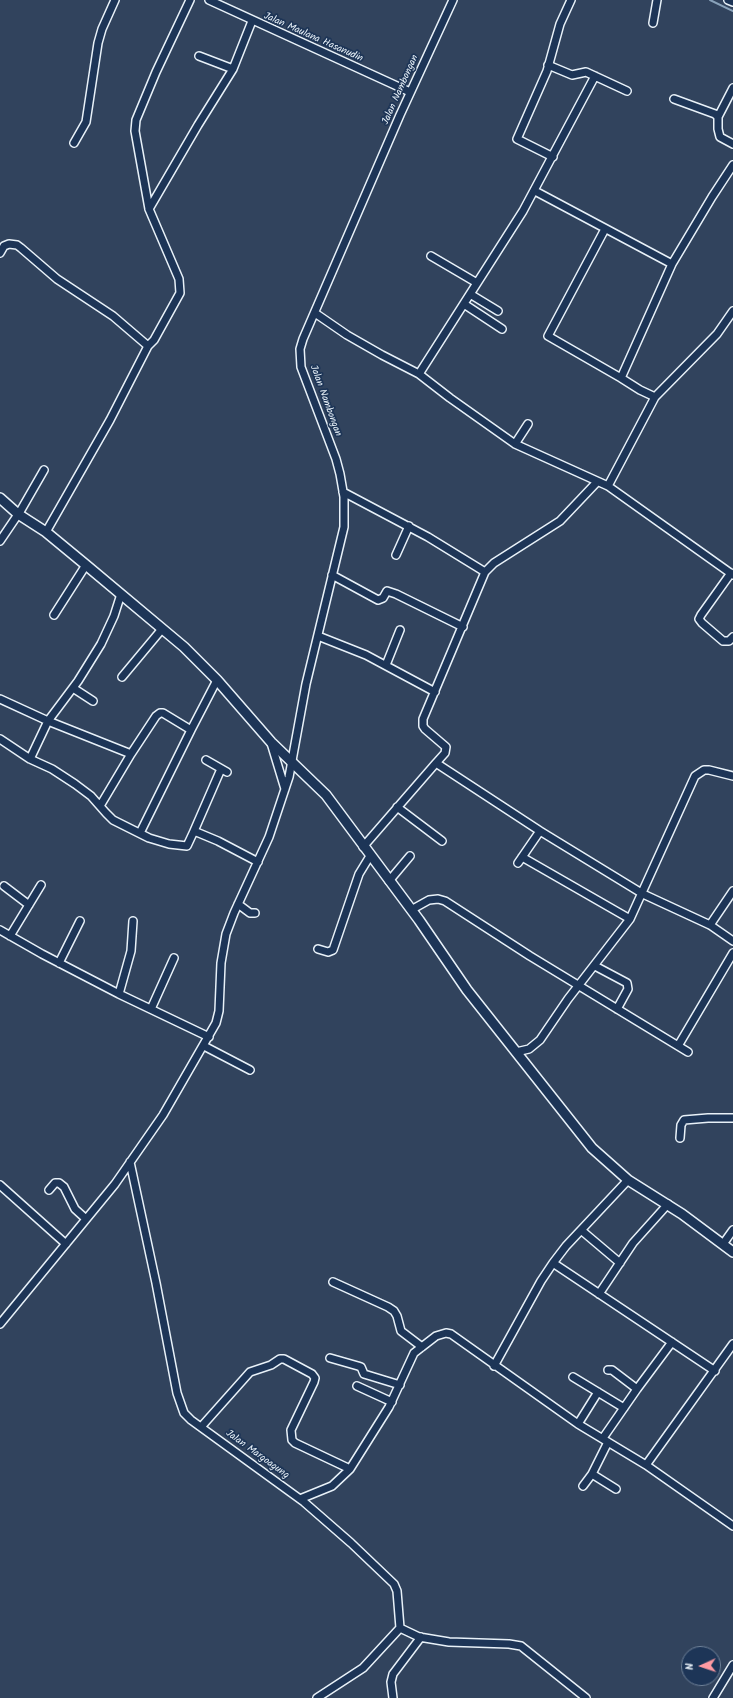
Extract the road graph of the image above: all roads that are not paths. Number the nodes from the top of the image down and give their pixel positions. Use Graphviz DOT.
graph roads {
  1 [pos="115,0"];
  2 [pos="190,0"];
  3 [pos="209,0"];
  4 [pos="453,0"];
  5 [pos="571,0"];
  6 [pos="657,0"];
  7 [pos="728,0"];
  8 [pos="220,2"];
  9 [pos="733,2"];
  10 [pos="252,21"];
  11 [pos="653,23"];
  12 [pos="199,56"];
  13 [pos="548,66"];
  14 [pos="233,69"];
  15 [pos="596,76"];
  16 [pos="733,88"];
  17 [pos="627,91"];
  18 [pos="410,92"];
  19 [pos="674,99"];
  20 [pos="718,117"];
  21 [pos="74,143"];
  22 [pos="733,144"];
  23 [pos="552,157"];
  24 [pos="733,164"];
  25 [pos="535,191"];
  26 [pos="149,209"];
  27 [pos="605,229"];
  28 [pos="0,253"];
  29 [pos="431,256"];
  30 [pos="672,264"];
  31 [pos="477,284"];
  32 [pos="470,294"];
  33 [pos="464,304"];
  34 [pos="498,311"];
  35 [pos="733,311"];
  36 [pos="315,312"];
  37 [pos="502,329"];
  38 [pos="148,346"];
  39 [pos="419,374"];
  40 [pos="621,378"];
  41 [pos="655,397"];
  42 [pos="528,424"];
  43 [pos="515,444"];
  44 [pos="44,470"];
  45 [pos="597,482"];
  46 [pos="608,486"];
  47 [pos="343,492"];
  48 [pos="0,498"];
  49 [pos="18,514"];
  50 [pos="409,526"];
  51 [pos="46,532"];
  52 [pos="0,541"];
  53 [pos="396,554"];
  54 [pos="86,565"];
  55 [pos="485,572"];
  56 [pos="732,574"];
  57 [pos="332,575"];
  58 [pos="121,594"];
  59 [pos="54,616"];
  60 [pos="463,627"];
  61 [pos="162,629"];
  62 [pos="400,630"];
  63 [pos="318,636"];
  64 [pos="733,637"];
  65 [pos="386,665"];
  66 [pos="122,677"];
  67 [pos="217,680"];
  68 [pos="73,688"];
  69 [pos="435,692"];
  70 [pos="94,701"];
  71 [pos="1,702"];
  72 [pos="48,721"];
  73 [pos="191,730"];
  74 [pos="0,739"];
  75 [pos="271,742"];
  76 [pos="131,754"];
  77 [pos="30,758"];
  78 [pos="206,760"];
  79 [pos="292,761"];
  80 [pos="436,763"];
  81 [pos="733,776"];
  82 [pos="285,788"];
  83 [pos="100,806"];
  84 [pos="398,808"];
  85 [pos="194,831"];
  86 [pos="540,831"];
  87 [pos="140,833"];
  88 [pos="442,841"];
  89 [pos="363,847"];
  90 [pos="370,856"];
  91 [pos="410,856"];
  92 [pos="258,862"];
  93 [pos="389,881"];
  94 [pos="4,886"];
  95 [pos="41,886"];
  96 [pos="733,891"];
  97 [pos="643,894"];
  98 [pos="238,904"];
  99 [pos="29,905"];
  100 [pos="411,910"];
  101 [pos="255,913"];
  102 [pos="630,919"];
  103 [pos="133,920"];
  104 [pos="80,921"];
  105 [pos="710,925"];
  106 [pos="0,930"];
  107 [pos="10,936"];
  108 [pos="733,941"];
  109 [pos="318,949"];
  110 [pos="733,953"];
  111 [pos="174,958"];
  112 [pos="59,963"];
  113 [pos="595,966"];
  114 [pos="579,986"];
  115 [pos="119,994"];
  116 [pos="151,1009"];
  117 [pos="617,1009"];
  118 [pos="209,1038"];
  119 [pos="204,1046"];
  120 [pos="678,1046"];
  121 [pos="688,1052"];
  122 [pos="520,1053"];
  123 [pos="250,1070"];
  124 [pos="733,1118"];
  125 [pos="680,1138"];
  126 [pos="130,1162"];
  127 [pos="628,1180"];
  128 [pos="0,1185"];
  129 [pos="49,1190"];
  130 [pos="668,1204"];
  131 [pos="86,1219"];
  132 [pos="582,1230"];
  133 [pos="733,1230"];
  134 [pos="66,1244"];
  135 [pos="723,1244"];
  136 [pos="733,1252"];
  137 [pos="553,1263"];
  138 [pos="620,1263"];
  139 [pos="333,1282"];
  140 [pos="599,1294"];
  141 [pos="0,1324"];
  142 [pos="672,1342"];
  143 [pos="733,1344"];
  144 [pos="422,1347"];
  145 [pos="330,1358"];
  146 [pos="494,1366"];
  147 [pos="608,1370"];
  148 [pos="715,1371"];
  149 [pos="573,1377"];
  150 [pos="400,1385"];
  151 [pos="357,1386"];
  152 [pos="637,1389"];
  153 [pos="598,1392"];
  154 [pos="392,1402"];
  155 [pos="624,1408"];
  156 [pos="578,1424"];
  157 [pos="201,1427"];
  158 [pos="605,1440"];
  159 [pos="646,1465"];
  160 [pos="350,1469"];
  161 [pos="592,1474"];
  162 [pos="583,1486"];
  163 [pos="616,1489"];
  164 [pos="300,1499"];
  165 [pos="733,1526"];
  166 [pos="400,1628"];
  167 [pos="421,1637"];
  168 [pos="733,1665"];
  169 [pos="317,1698"];
  170 [pos="393,1698"];
  171 [pos="586,1698"];
  172 [pos="713,1698"];
  1 -- 21 [label="street"];
  2 -- 26 [label="street"];
  3 -- 8 [label="street, Jalan Maulana Hasanudin"];
  4 -- 18 [label="street, Jalan Nambongan"];
  5 -- 13 [label="street"];
  6 -- 11 [label="street"];
  7 -- 9 [label="street"];
  8 -- 10 [label="street, Jalan Maulana Hasanudin"];
  10 -- 14 [label="street"];
  10 -- 18 [label="street, Jalan Maulana Hasanudin"];
  12 -- 14 [label="street"];
  13 -- 15 [label="street"];
  13 -- 23 [label="street"];
  14 -- 26 [label="street"];
  15 -- 17 [label="street"];
  15 -- 23 [label="street"];
  16 -- 20 [label="street"];
  18 -- 36 [label="street, Jalan Nambongan"];
  19 -- 20 [label="street"];
  20 -- 22 [label="street"];
  23 -- 25 [label="street"];
  24 -- 30 [label="street"];
  25 -- 27 [label="street"];
  25 -- 31 [label="street"];
  26 -- 38 [label="street"];
  27 -- 30 [label="street"];
  27 -- 40 [label="street"];
  28 -- 38 [label="street"];
  29 -- 31 [label="street"];
  30 -- 40 [label="street"];
  31 -- 32 [label="street"];
  32 -- 33 [label="street"];
  32 -- 34 [label="street"];
  33 -- 37 [label="street"];
  33 -- 39 [label="street"];
  35 -- 41 [label="street"];
  36 -- 39 [label="street"];
  36 -- 47 [label="street, Jalan Nambongan"];
  38 -- 51 [label="street"];
  39 -- 43 [label="street"];
  40 -- 41 [label="street"];
  41 -- 46 [label="street"];
  42 -- 43 [label="street"];
  43 -- 45 [label="street"];
  44 -- 49 [label="street"];
  45 -- 46 [label="street"];
  45 -- 55 [label="street"];
  46 -- 56 [label="street"];
  47 -- 50 [label="street"];
  47 -- 57 [label="street, Jalan Nambongan"];
  48 -- 49 [label="street"];
  49 -- 51 [label="street"];
  49 -- 52 [label="street"];
  50 -- 53 [label="street"];
  50 -- 55 [label="street"];
  51 -- 54 [label="street"];
  54 -- 58 [label="street"];
  54 -- 59 [label="street"];
  55 -- 60 [label="street"];
  56 -- 64 [label="street"];
  57 -- 60 [label="street"];
  57 -- 63 [label="street, Jalan Nambongan"];
  58 -- 61 [label="street"];
  58 -- 68 [label="street"];
  60 -- 69 [label="street"];
  61 -- 66 [label="street"];
  61 -- 67 [label="street"];
  62 -- 65 [label="street"];
  63 -- 65 [label="street"];
  63 -- 79 [label="street, Jalan Nambongan"];
  65 -- 69 [label="street"];
  67 -- 73 [label="street"];
  67 -- 75 [label="street"];
  68 -- 70 [label="street"];
  68 -- 72 [label="street"];
  69 -- 80 [label="street"];
  71 -- 72 [label="street"];
  72 -- 76 [label="street"];
  72 -- 77 [label="street"];
  73 -- 76 [label="street"];
  73 -- 87 [label="street"];
  74 -- 77 [label="street"];
  75 -- 79 [label="street"];
  75 -- 82 [label="street"];
  76 -- 83 [label="street"];
  77 -- 83 [label="street"];
  78 -- 85 [label="street"];
  79 -- 82 [label="street, Jalan Nambongan"];
  79 -- 89 [label="street"];
  80 -- 84 [label="street"];
  80 -- 86 [label="street"];
  81 -- 97 [label="street"];
  82 -- 92 [label="street, Jalan Nambongan"];
  83 -- 87 [label="street"];
  84 -- 88 [label="street"];
  84 -- 89 [label="street"];
  85 -- 87 [label="street"];
  85 -- 92 [label="street"];
  86 -- 97 [label="street"];
  86 -- 102 [label="street"];
  89 -- 90 [label="street"];
  90 -- 93 [label="street"];
  90 -- 109 [label="street"];
  91 -- 93 [label="street"];
  92 -- 98 [label="street, Jalan Nambongan"];
  93 -- 100 [label="street"];
  94 -- 99 [label="street"];
  95 -- 99 [label="street"];
  96 -- 105 [label="street"];
  97 -- 102 [label="street"];
  97 -- 105 [label="street"];
  98 -- 101 [label="street"];
  98 -- 118 [label="street, Jalan Nambongan"];
  99 -- 107 [label="street"];
  100 -- 114 [label="street"];
  100 -- 122 [label="street"];
  102 -- 113 [label="street"];
  103 -- 115 [label="street"];
  104 -- 112 [label="street"];
  105 -- 108 [label="street"];
  106 -- 107 [label="street"];
  107 -- 112 [label="street"];
  110 -- 120 [label="street"];
  111 -- 116 [label="street"];
  112 -- 115 [label="street"];
  113 -- 114 [label="street"];
  113 -- 117 [label="street"];
  114 -- 117 [label="street"];
  114 -- 122 [label="street"];
  115 -- 116 [label="street"];
  116 -- 118 [label="street"];
  117 -- 120 [label="street"];
  118 -- 119 [label="street, Jalan Nambongan"];
  119 -- 123 [label="street"];
  119 -- 126 [label="street, Jalan Nambongan"];
  120 -- 121 [label="street"];
  122 -- 127 [label="street"];
  124 -- 125 [label="street"];
  126 -- 131 [label="street, Jalan Nambongan"];
  126 -- 157 [label="street, Jalan Margoagung"];
  127 -- 130 [label="street"];
  127 -- 132 [label="street"];
  128 -- 134 [label="street"];
  129 -- 131 [label="street"];
  130 -- 135 [label="street"];
  130 -- 138 [label="street"];
  131 -- 134 [label="street, Jalan Nambongan"];
  132 -- 137 [label="street"];
  132 -- 138 [label="street"];
  133 -- 135 [label="street"];
  134 -- 141 [label="street, Jalan Nambongan"];
  135 -- 136 [label="street"];
  137 -- 140 [label="street"];
  137 -- 146 [label="street"];
  138 -- 140 [label="street"];
  139 -- 144 [label="street"];
  140 -- 142 [label="street"];
  142 -- 148 [label="street"];
  142 -- 152 [label="street"];
  143 -- 148 [label="street"];
  144 -- 146 [label="street"];
  144 -- 150 [label="street"];
  145 -- 150 [label="street"];
  146 -- 156 [label="street"];
  147 -- 152 [label="street"];
  148 -- 159 [label="street"];
  149 -- 153 [label="street"];
  150 -- 154 [label="street"];
  151 -- 154 [label="street"];
  152 -- 155 [label="street"];
  153 -- 155 [label="street"];
  153 -- 156 [label="street"];
  154 -- 160 [label="street"];
  155 -- 158 [label="street"];
  156 -- 158 [label="street"];
  157 -- 160 [label="street"];
  157 -- 164 [label="street, Jalan Margoagung"];
  158 -- 159 [label="street"];
  158 -- 161 [label="street"];
  159 -- 165 [label="street"];
  160 -- 164 [label="street"];
  161 -- 162 [label="street"];
  161 -- 163 [label="street"];
  164 -- 166 [label="street, Jalan Margoagung"];
  166 -- 167 [label="street"];
  166 -- 169 [label="street"];
  167 -- 170 [label="street"];
  167 -- 171 [label="street"];
  168 -- 172 [label="street"];
}
